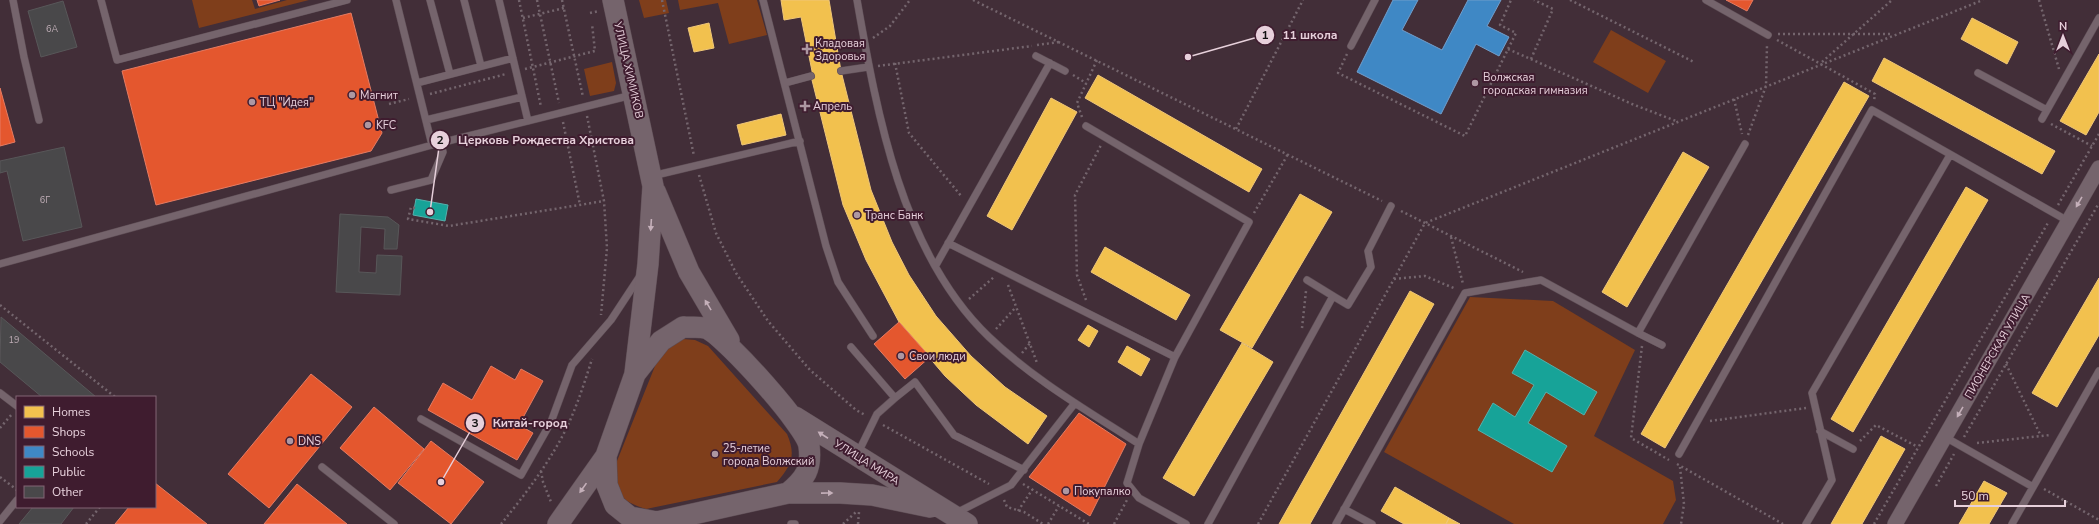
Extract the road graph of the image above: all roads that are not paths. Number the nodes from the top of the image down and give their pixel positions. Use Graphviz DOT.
graph roads {
  1 [pos="13,0"];
  2 [pos="101,0"];
  3 [pos="347,0"];
  4 [pos="396,0"];
  5 [pos="430,0"];
  6 [pos="464,0"];
  7 [pos="499,0"];
  8 [pos="613,0"];
  9 [pos="763,0"];
  10 [pos="857,0"];
  11 [pos="1375,0"];
  12 [pos="1706,0"];
  13 [pos="2099,18"];
  14 [pos="1768,34"];
  15 [pos="1351,46"];
  16 [pos="1036,56"];
  17 [pos="513,58"];
  18 [pos="1050,63"];
  19 [pos="481,66"];
  20 [pos="868,67"];
  21 [pos="841,71"];
  22 [pos="1065,71"];
  23 [pos="1978,73"];
  24 [pos="450,74"];
  25 [pos="811,76"];
  26 [pos="417,83"];
  27 [pos="786,83"];
  28 [pos="634,94"];
  29 [pos="522,97"];
  30 [pos="2047,110"];
  31 [pos="2042,119"];
  32 [pos="39,120"];
  33 [pos="426,120"];
  34 [pos="528,121"];
  35 [pos="1086,126"];
  36 [pos="800,141"];
  37 [pos="441,142"];
  38 [pos="1745,144"];
  39 [pos="432,145"];
  40 [pos="1950,155"];
  41 [pos="2099,168"];
  42 [pos="653,181"];
  43 [pos="391,190"];
  44 [pos="1391,206"];
  45 [pos="2068,221"];
  46 [pos="948,243"];
  47 [pos="0,264"];
  48 [pos="648,264"];
  49 [pos="936,265"];
  50 [pos="1307,280"];
  51 [pos="1333,296"];
  52 [pos="1638,332"];
  53 [pos="873,336"];
  54 [pos="1662,345"];
  55 [pos="851,347"];
  56 [pos="736,351"];
  57 [pos="1176,357"];
  58 [pos="2099,372"];
  59 [pos="635,374"];
  60 [pos="0,393"];
  61 [pos="895,398"];
  62 [pos="1075,403"];
  63 [pos="15,409"];
  64 [pos="789,413"];
  65 [pos="421,419"];
  66 [pos="1820,431"];
  67 [pos="1945,437"];
  68 [pos="1139,444"];
  69 [pos="1853,449"];
  70 [pos="1679,454"];
  71 [pos="606,456"];
  72 [pos="856,456"];
  73 [pos="322,467"];
  74 [pos="1024,470"];
  75 [pos="2034,486"];
  76 [pos="788,493"];
  77 [pos="16,501"];
  78 [pos="1344,509"];
  79 [pos="955,516"];
  80 [pos="0,522"];
  81 [pos="654,523"];
  82 [pos="394,524"];
  83 [pos="558,524"];
  84 [pos="791,524"];
  85 [pos="795,524"];
  86 [pos="1186,524"];
  87 [pos="1208,524"];
  88 [pos="1336,524"];
  89 [pos="1372,524"];
  90 [pos="1806,524"];
  91 [pos="1895,524"];
  92 [pos="2012,524"];
  1 -- 32 [label="lane"];
  2 -- 3 [label="lane"];
  4 -- 26 [label="lane"];
  5 -- 24 [label="lane"];
  6 -- 19 [label="lane"];
  7 -- 17 [label="lane"];
  8 -- 28 [label="street, УЛИЦА ХИМИКОВ"];
  9 -- 27 [label="lane"];
  10 -- 20 [label="lane"];
  11 -- 15 [label="lane"];
  12 -- 14 [label="lane"];
  13 -- 30 [label="lane"];
  16 -- 18 [label="lane"];
  17 -- 19 [label="lane"];
  17 -- 29 [label="lane"];
  18 -- 22 [label="lane"];
  18 -- 46 [label="lane"];
  19 -- 24 [label="lane"];
  20 -- 21 [label="lane"];
  20 -- 49 [label="lane"];
  23 -- 30 [label="lane"];
  24 -- 26 [label="lane"];
  25 -- 27 [label="lane"];
  26 -- 33 [label="lane"];
  27 -- 36 [label="lane"];
  28 -- 34 [label="lane"];
  28 -- 42 [label="street, УЛИЦА ХИМИКОВ"];
  29 -- 33 [label="lane"];
  29 -- 34 [label="lane"];
  30 -- 31 [label="lane"];
  33 -- 39 [label="lane"];
  34 -- 37 [label="lane"];
  35 -- 57 [label="lane"];
  36 -- 42 [label="lane"];
  36 -- 53 [label="lane"];
  37 -- 39 [label="lane"];
  37 -- 43 [label="lane"];
  38 -- 52 [label="lane"];
  39 -- 47 [label="lane"];
  40 -- 45 [label="lane"];
  40 -- 66 [label="lane"];
  40 -- 70 [label="lane"];
  41 -- 45 [label="street, ПИОНЕРСКАЯ УЛИЦА, one-way"];
  42 -- 48 [label="street, УЛИЦА ХИМИКОВ, one-way"];
  56 -- 42 [label="street, УЛИЦА ХИМИКОВ, one-way"];
  44 -- 51 [label="lane"];
  45 -- 67 [label="street, ПИОНЕРСКАЯ УЛИЦА, one-way"];
  46 -- 49 [label="lane"];
  46 -- 57 [label="lane"];
  48 -- 59 [label="street, УЛИЦА ХИМИКОВ"];
  48 -- 65 [label="lane"];
  49 -- 62 [label="lane"];
  50 -- 51 [label="lane"];
  51 -- 87 [label="lane"];
  52 -- 54 [label="lane"];
  52 -- 78 [label="lane"];
  55 -- 61 [label="lane"];
  56 -- 59 [label="street"];
  56 -- 64 [label="street"];
  57 -- 68 [label="lane"];
  58 -- 75 [label="lane"];
  59 -- 71 [label="street"];
  60 -- 63 [label="lane"];
  61 -- 72 [label="lane"];
  61 -- 74 [label="lane"];
  62 -- 68 [label="lane"];
  62 -- 74 [label="lane"];
  72 -- 64 [label="street, УЛИЦА МИРА, one-way"];
  64 -- 76 [label="street"];
  66 -- 69 [label="lane"];
  66 -- 90 [label="lane"];
  67 -- 75 [label="lane"];
  67 -- 91 [label="street, ПИОНЕРСКАЯ УЛИЦА"];
  68 -- 86 [label="lane"];
  71 -- 81 [label="street"];
  71 -- 83 [label="street, one-way"];
  72 -- 79 [label="street, УЛИЦА МИРА"];
  73 -- 82 [label="lane"];
  74 -- 79 [label="lane"];
  75 -- 92 [label="lane"];
  76 -- 79 [label="street, УЛИЦА МИРА, one-way"];
  76 -- 81 [label="street, УЛИЦА МИРА"];
  77 -- 80 [label="lane"];
  78 -- 88 [label="lane"];
  78 -- 89 [label="lane"];
  84 -- 85 [label="lane"];
}
